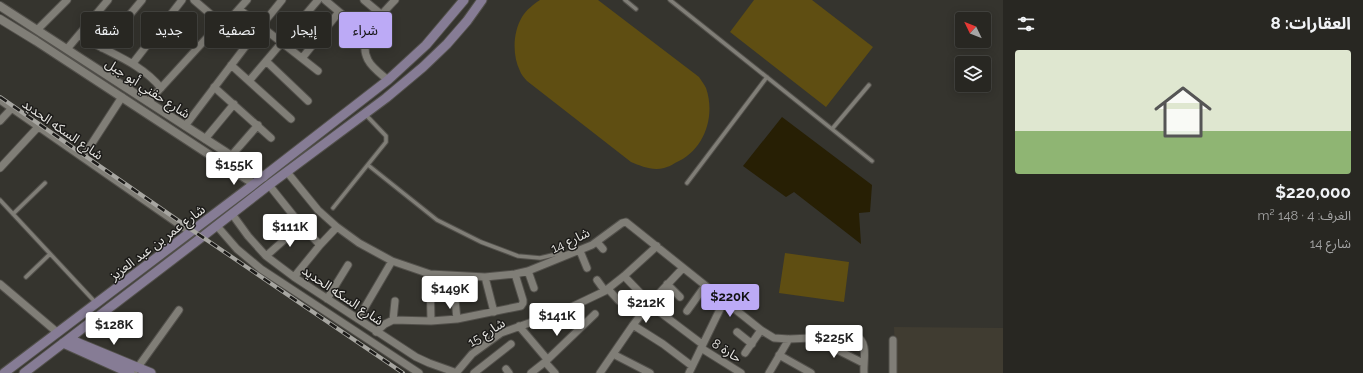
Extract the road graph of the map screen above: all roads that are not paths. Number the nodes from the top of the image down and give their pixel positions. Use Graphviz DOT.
graph roads {
  1 [pos="67,0"];
  2 [pos="108,0"];
  3 [pos="141,0"];
  4 [pos="182,0"];
  5 [pos="194,0"];
  6 [pos="247,0"];
  7 [pos="282,0"];
  8 [pos="318,0"];
  9 [pos="325,0"];
  10 [pos="364,0"];
  11 [pos="395,0"];
  12 [pos="464,0"];
  13 [pos="482,0"];
  14 [pos="625,0"];
  15 [pos="670,0"];
  16 [pos="0,6"];
  17 [pos="239,9"];
  18 [pos="636,9"];
  19 [pos="131,12"];
  20 [pos="208,12"];
  21 [pos="236,12"];
  22 [pos="243,12"];
  23 [pos="308,12"];
  24 [pos="339,12"];
  25 [pos="378,12"];
  26 [pos="385,12"];
  27 [pos="269,16"];
  28 [pos="0,18"];
  29 [pos="38,29"];
  30 [pos="269,32"];
  31 [pos="79,35"];
  32 [pos="277,38"];
  33 [pos="205,40"];
  34 [pos="102,48"];
  35 [pos="244,48"];
  36 [pos="277,48"];
  37 [pos="290,48"];
  38 [pos="365,48"];
  39 [pos="67,49"];
  40 [pos="303,57"];
  41 [pos="266,61"];
  42 [pos="133,63"];
  43 [pos="231,65"];
  44 [pos="318,71"];
  45 [pos="767,77"];
  46 [pos="388,80"];
  47 [pos="249,81"];
  48 [pos="869,85"];
  49 [pos="214,86"];
  50 [pos="161,88"];
  51 [pos="122,97"];
  52 [pos="0,100"];
  53 [pos="308,101"];
  54 [pos="148,102"];
  55 [pos="234,104"];
  56 [pos="12,108"];
  57 [pos="365,114"];
  58 [pos="291,119"];
  59 [pos="0,121"];
  60 [pos="258,125"];
  61 [pos="39,126"];
  62 [pos="185,126"];
  63 [pos="832,130"];
  64 [pos="271,138"];
  65 [pos="205,139"];
  66 [pos="231,156"];
  67 [pos="83,157"];
  68 [pos="872,161"];
  69 [pos="368,165"];
  70 [pos="0,168"];
  71 [pos="287,172"];
  72 [pos="266,181"];
  73 [pos="45,183"];
  74 [pos="687,183"];
  75 [pos="254,184"];
  76 [pos="0,200"];
  77 [pos="333,208"];
  78 [pos="13,214"];
  79 [pos="232,214"];
  80 [pos="300,225"];
  81 [pos="217,226"];
  82 [pos="337,227"];
  83 [pos="190,232"];
  84 [pos="179,241"];
  85 [pos="597,242"];
  86 [pos="320,244"];
  87 [pos="657,246"];
  88 [pos="603,249"];
  89 [pos="186,250"];
  90 [pos="580,251"];
  91 [pos="561,253"];
  92 [pos="50,254"];
  93 [pos="266,256"];
  94 [pos="392,261"];
  95 [pos="348,265"];
  96 [pos="587,268"];
  97 [pos="683,268"];
  98 [pos="528,271"];
  99 [pos="430,274"];
  100 [pos="515,274"];
  101 [pos="624,276"];
  102 [pos="26,277"];
  103 [pos="294,277"];
  104 [pos="485,277"];
  105 [pos="597,280"];
  106 [pos="0,284"];
  107 [pos="667,284"];
  108 [pos="705,286"];
  109 [pos="534,288"];
  110 [pos="606,290"];
  111 [pos="680,297"];
  112 [pos="327,299"];
  113 [pos="455,300"];
  114 [pos="395,301"];
  115 [pos="620,301"];
  116 [pos="724,302"];
  117 [pos="96,304"];
  118 [pos="650,304"];
  119 [pos="179,310"];
  120 [pos="687,311"];
  121 [pos="494,312"];
  122 [pos="595,314"];
  123 [pos="358,319"];
  124 [pos="457,319"];
  125 [pos="393,320"];
  126 [pos="431,321"];
  127 [pos="633,325"];
  128 [pos="518,326"];
  129 [pos="761,330"];
  130 [pos="376,332"];
  131 [pos="737,332"];
  132 [pos="58,334"];
  133 [pos="814,338"];
  134 [pos="788,339"];
  135 [pos="893,340"];
  136 [pos="66,341"];
  137 [pos="511,344"];
  138 [pos="752,344"];
  139 [pos="702,346"];
  140 [pos="745,353"];
  141 [pos="613,354"];
  142 [pos="780,355"];
  143 [pos="546,360"];
  144 [pos="863,363"];
  145 [pos="691,370"];
  146 [pos="133,371"];
  147 [pos="4,373"];
  148 [pos="24,373"];
  149 [pos="151,373"];
  150 [pos="419,373"];
  151 [pos="456,373"];
  152 [pos="474,373"];
  153 [pos="531,373"];
  154 [pos="555,373"];
  155 [pos="600,373"];
  156 [pos="650,373"];
  157 [pos="741,373"];
  158 [pos="769,373"];
  159 [pos="811,373"];
  160 [pos="864,373"];
  161 [pos="892,373"];
  1 -- 29 [label="street"];
  2 -- 31 [label="street"];
  3 -- 19 [label="street"];
  4 -- 42 [label="street"];
  5 -- 20 [label="street"];
  6 -- 17 [label="street"];
  7 -- 27 [label="street"];
  8 -- 23 [label="street"];
  9 -- 24 [label="street"];
  10 -- 25 [label="street"];
  11 -- 26 [label="street"];
  12 -- 46 [label="main road, شارع عمر بن عبد العزيز"];
  13 -- 57 [label="main road, شارع عمر بن عبد العزيز"];
  14 -- 18 [label="lane"];
  15 -- 45 [label="lane"];
  16 -- 29 [label="street, شارع حفني أبو جبل"];
  17 -- 21 [label="street"];
  17 -- 22 [label="street"];
  24 -- 40 [label="street"];
  28 -- 51 [label="street, شارع حفني أبو جبل"];
  29 -- 39 [label="street, شارع حفني أبو جبل"];
  30 -- 32 [label="street"];
  31 -- 39 [label="street"];
  33 -- 50 [label="street"];
  34 -- 42 [label="street"];
  35 -- 43 [label="street"];
  36 -- 41 [label="street"];
  37 -- 40 [label="street"];
  38 -- 46 [label="street"];
  39 -- 54 [label="street, شارع حفني أبو جبل"];
  40 -- 44 [label="street"];
  41 -- 47 [label="street"];
  41 -- 53 [label="street"];
  42 -- 50 [label="street"];
  43 -- 47 [label="street"];
  43 -- 49 [label="street"];
  45 -- 63 [label="lane"];
  45 -- 74 [label="lane"];
  46 -- 72 [label="main road, شارع عمر بن عبد العزيز"];
  47 -- 58 [label="street"];
  48 -- 63 [label="lane"];
  49 -- 55 [label="street"];
  49 -- 62 [label="street"];
  50 -- 54 [label="street"];
  51 -- 67 [label="street"];
  51 -- 75 [label="street, شارع حفني أبو جبل"];
  52 -- 56 [label="street, شارع السكه الحديد"];
  54 -- 62 [label="street, شارع حفني أبو جبل"];
  55 -- 60 [label="street"];
  55 -- 65 [label="street"];
  56 -- 59 [label="street"];
  56 -- 61 [label="street, شارع السكه الحديد"];
  57 -- 69 [label="lane"];
  57 -- 71 [label="main road, شارع عمر بن عبد العزيز"];
  60 -- 64 [label="street"];
  60 -- 66 [label="street"];
  61 -- 67 [label="street, شارع السكه الحديد"];
  61 -- 70 [label="street"];
  62 -- 65 [label="street, شارع حفني أبو جبل"];
  63 -- 68 [label="lane"];
  65 -- 66 [label="street, شارع حفني أبو جبل"];
  66 -- 72 [label="street, شارع حفني أبو جبل"];
  67 -- 83 [label="street, شارع السكه الحديد"];
  69 -- 77 [label="lane"];
  69 -- 91 [label="lane"];
  71 -- 72 [label="main road, شارع عمر بن عبد العزيز"];
  71 -- 82 [label="street, شارع 14"];
  72 -- 75 [label="main road, شارع عمر بن عبد العزيز"];
  72 -- 79 [label="main road, شارع عمر بن عبد العزيز"];
  72 -- 80 [label="street"];
  73 -- 78 [label="lane"];
  75 -- 83 [label="main road, شارع عمر بن عبد العزيز"];
  76 -- 78 [label="lane"];
  78 -- 92 [label="lane"];
  79 -- 81 [label="main road, شارع عمر بن عبد العزيز"];
  79 -- 93 [label="street, شارع السكه الحديد"];
  80 -- 86 [label="street"];
  80 -- 93 [label="street"];
  81 -- 89 [label="main road, شارع عمر بن عبد العزيز"];
  81 -- 150 [label="street, شارع السكه الحديد"];
  82 -- 86 [label="street"];
  82 -- 94 [label="street, شارع 14"];
  83 -- 84 [label="main road, شارع عمر بن عبد العزيز"];
  84 -- 89 [label="main road"];
  84 -- 117 [label="main road, شارع عمر بن عبد العزيز"];
  85 -- 87 [label="street, شارع 14"];
  85 -- 88 [label="street"];
  85 -- 90 [label="street, شارع 14"];
  86 -- 103 [label="street"];
  87 -- 97 [label="street, شارع 14"];
  87 -- 101 [label="street, شارع 15"];
  89 -- 136 [label="main road, شارع عمر بن عبد العزيز"];
  90 -- 96 [label="street"];
  90 -- 98 [label="street, شارع 14"];
  92 -- 102 [label="lane"];
  92 -- 117 [label="lane"];
  93 -- 103 [label="street, شارع السكه الحديد"];
  94 -- 99 [label="street, شارع 14"];
  94 -- 123 [label="street"];
  95 -- 112 [label="street"];
  97 -- 107 [label="street"];
  97 -- 108 [label="street, شارع 14"];
  98 -- 100 [label="street, شارع 14"];
  98 -- 109 [label="street"];
  99 -- 104 [label="street, شارع 14"];
  99 -- 126 [label="street"];
  100 -- 104 [label="street, شارع 14"];
  100 -- 121 [label="street"];
  101 -- 110 [label="street, شارع 15"];
  101 -- 118 [label="street, حارة 8"];
  103 -- 112 [label="street, شارع السكه الحديد"];
  104 -- 121 [label="street"];
  105 -- 110 [label="street"];
  106 -- 132 [label="street"];
  107 -- 111 [label="street"];
  107 -- 118 [label="street"];
  108 -- 116 [label="street, شارع 14"];
  108 -- 120 [label="street"];
  110 -- 115 [label="street"];
  110 -- 128 [label="street, شارع 15"];
  112 -- 123 [label="street, شارع السكه الحديد"];
  113 -- 124 [label="street"];
  114 -- 125 [label="street"];
  116 -- 129 [label="street, شارع 14"];
  116 -- 139 [label="street"];
  117 -- 132 [label="main road, شارع عمر بن عبد العزيز"];
  118 -- 127 [label="street"];
  118 -- 139 [label="street, حارة 8"];
  119 -- 146 [label="street"];
  121 -- 124 [label="street"];
  122 -- 143 [label="street"];
  123 -- 130 [label="street, شارع السكه الحديد"];
  124 -- 126 [label="street"];
  125 -- 126 [label="street"];
  125 -- 130 [label="street"];
  127 -- 141 [label="street"];
  127 -- 145 [label="street"];
  128 -- 143 [label="street"];
  128 -- 151 [label="street, شارع 15"];
  129 -- 134 [label="street, شارع 14"];
  129 -- 138 [label="street"];
  130 -- 151 [label="street, شارع السكه الحديد"];
  131 -- 138 [label="street"];
  132 -- 147 [label="main road, شارع عمر بن عبد العزيز"];
  133 -- 134 [label="street, شارع 14"];
  133 -- 144 [label="street"];
  133 -- 144 [label="street, شارع 14"];
  134 -- 142 [label="street"];
  135 -- 161 [label="street"];
  136 -- 146 [label="main road"];
  136 -- 148 [label="main road, شارع عمر بن عبد العزيز"];
  137 -- 152 [label="street"];
  138 -- 140 [label="street"];
  139 -- 145 [label="street"];
  139 -- 157 [label="street, حارة 8"];
  141 -- 155 [label="street"];
  141 -- 156 [label="street"];
  142 -- 158 [label="street"];
  142 -- 159 [label="street"];
  143 -- 153 [label="street"];
  143 -- 154 [label="street"];
  144 -- 160 [label="street"];
  146 -- 149 [label="main road"];
}
